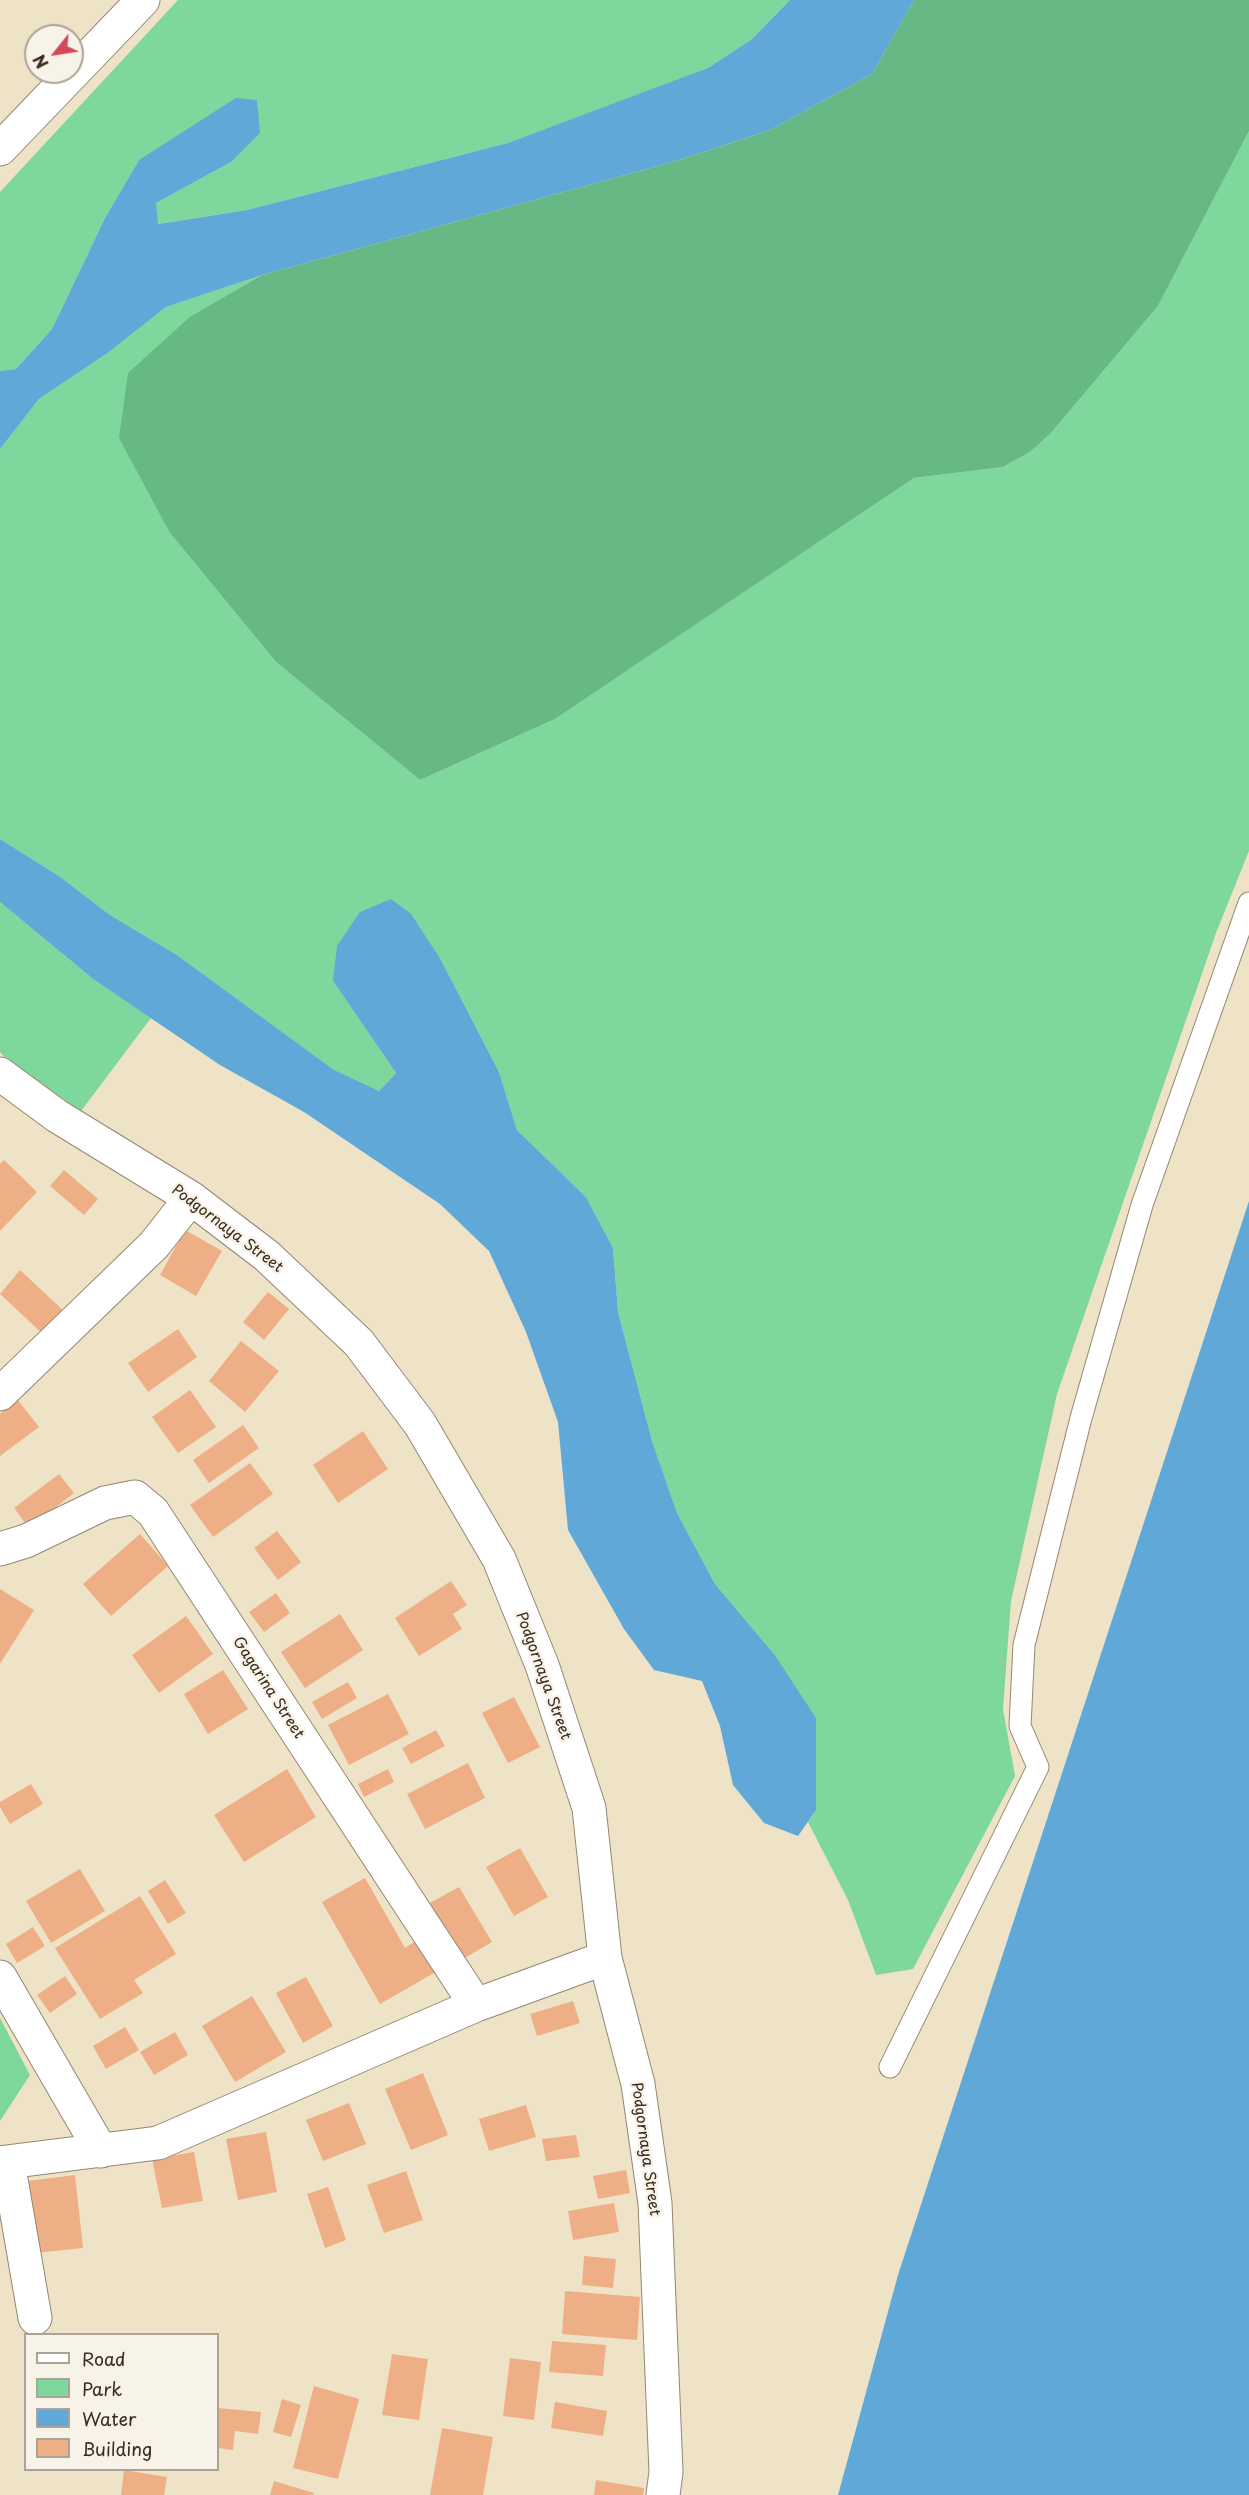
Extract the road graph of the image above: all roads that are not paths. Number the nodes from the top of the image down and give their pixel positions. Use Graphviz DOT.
graph roads {
  1 [pos="143,0"];
  2 [pos="0,149"];
  3 [pos="1249,903"];
  4 [pos="0,1074"];
  5 [pos="191,1198"];
  6 [pos="0,1394"];
  7 [pos="0,1549"];
  8 [pos="605,1959"];
  9 [pos="0,1977"];
  10 [pos="476,2004"];
  11 [pos="890,2067"];
  12 [pos="101,2151"];
  13 [pos="4,2162"];
  14 [pos="35,2318"];
  15 [pos="663,2495"];
  1 -- 2 [label="street"];
  3 -- 11 [label="lane"];
  4 -- 5 [label="street, Podgornaya Street"];
  5 -- 6 [label="street"];
  5 -- 8 [label="street, Podgornaya Street"];
  7 -- 10 [label="street, Gagarina Street"];
  8 -- 10 [label="street"];
  8 -- 15 [label="street, Podgornaya Street"];
  9 -- 12 [label="street"];
  10 -- 12 [label="street"];
  12 -- 13 [label="street"];
  13 -- 14 [label="street"];
}
